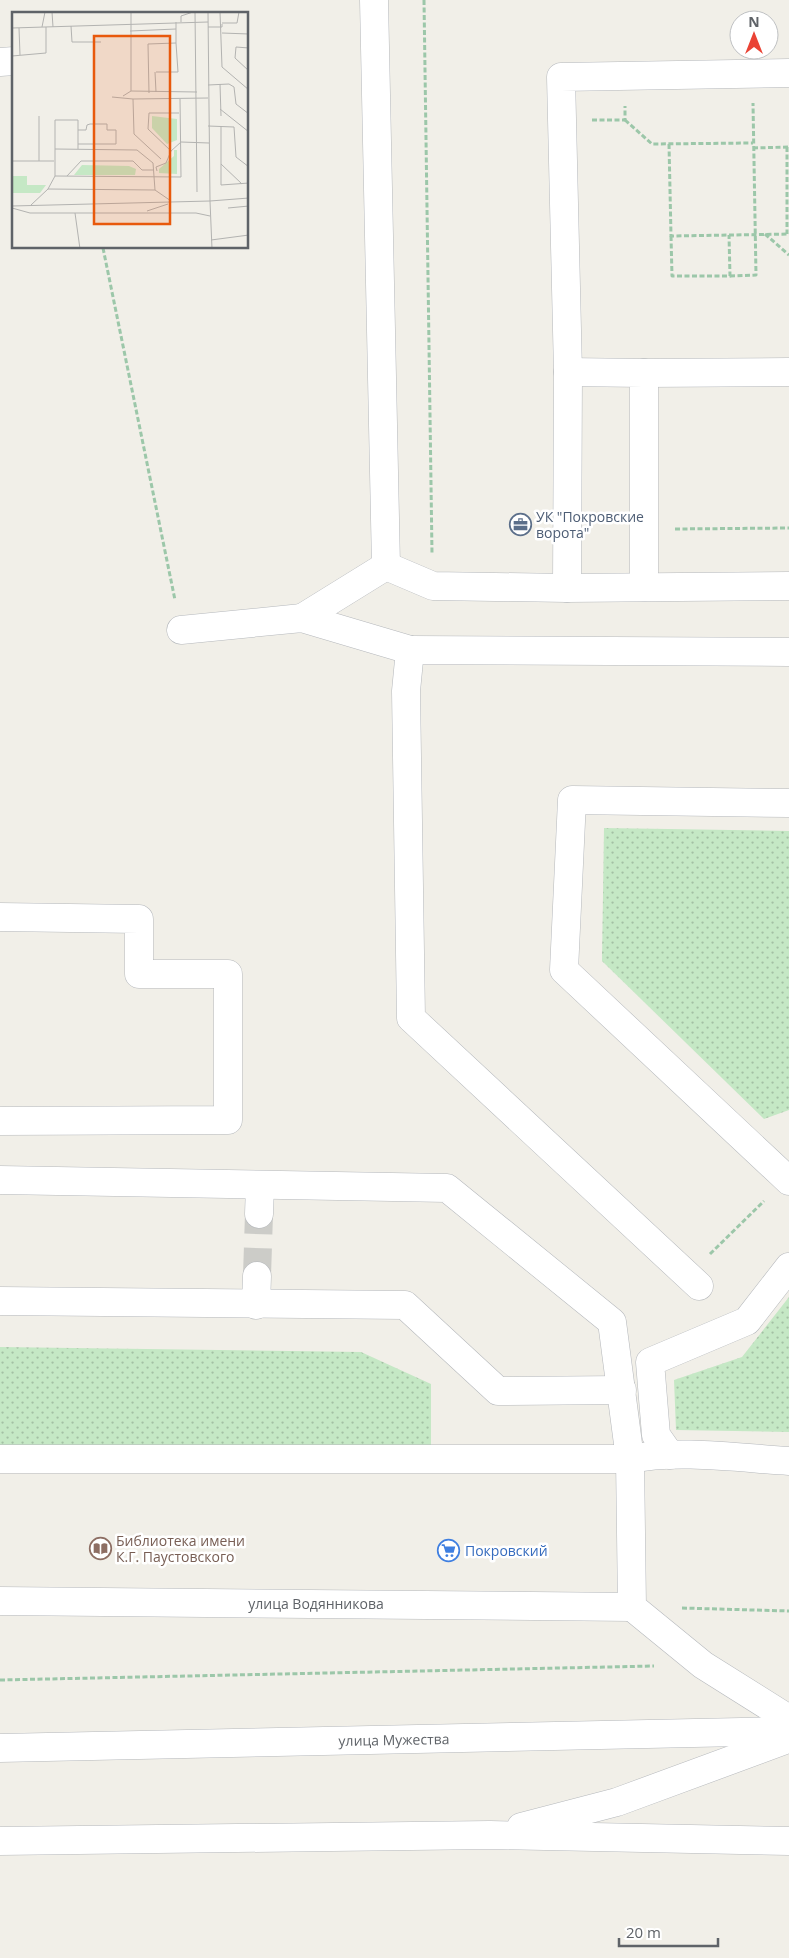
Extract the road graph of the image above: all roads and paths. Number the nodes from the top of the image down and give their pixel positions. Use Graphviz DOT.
graph roads {
  1 [pos="374,0"];
  2 [pos="424,0"];
  3 [pos="789,73"];
  4 [pos="753,74"];
  5 [pos="625,76"];
  6 [pos="561,120"];
  7 [pos="626,120"];
  8 [pos="753,143"];
  9 [pos="669,144"];
  10 [pos="788,147"];
  11 [pos="753,148"];
  12 [pos="754,234"];
  13 [pos="765,234"];
  14 [pos="788,234"];
  15 [pos="729,235"];
  16 [pos="671,236"];
  17 [pos="103,249"];
  18 [pos="789,255"];
  19 [pos="730,276"];
  20 [pos="568,372"];
  21 [pos="789,372"];
  22 [pos="644,373"];
  23 [pos="789,528"];
  24 [pos="642,529"];
  25 [pos="386,566"];
  26 [pos="432,586"];
  27 [pos="789,586"];
  28 [pos="644,587"];
  29 [pos="567,588"];
  30 [pos="302,618"];
  31 [pos="181,630"];
  32 [pos="410,650"];
  33 [pos="789,652"];
  34 [pos="789,803"];
  35 [pos="0,916"];
  36 [pos="0,1121"];
  37 [pos="0,1180"];
  38 [pos="788,1180"];
  39 [pos="260,1186"];
  40 [pos="259,1214"];
  41 [pos="706,1258"];
  42 [pos="789,1268"];
  43 [pos="258,1276"];
  44 [pos="698,1286"];
  45 [pos="0,1301"];
  46 [pos="256,1305"];
  47 [pos="622,1390"];
  48 [pos="670,1455"];
  49 [pos="0,1459"];
  50 [pos="630,1460"];
  51 [pos="789,1461"];
  52 [pos="0,1601"];
  53 [pos="632,1606"];
  54 [pos="681,1608"];
  55 [pos="789,1611"];
  56 [pos="702,1665"];
  57 [pos="0,1680"];
  58 [pos="789,1719"];
  59 [pos="789,1732"];
  60 [pos="789,1738"];
  61 [pos="0,1748"];
  62 [pos="490,1835"];
  63 [pos="0,1841"];
  64 [pos="789,1841"];
  1 -- 25 [label="street"];
  2 -- 26 [label="path"];
  3 -- 4 [label="street"];
  4 -- 5 [label="street"];
  4 -- 8 [label="path"];
  5 -- 6 [label="street"];
  5 -- 7 [label="path"];
  6 -- 7 [label="path"];
  6 -- 20 [label="street"];
  7 -- 9 [label="path"];
  8 -- 9 [label="path"];
  8 -- 11 [label="path"];
  9 -- 16 [label="path"];
  10 -- 11 [label="path"];
  10 -- 14 [label="path"];
  11 -- 12 [label="path"];
  12 -- 13 [label="path"];
  12 -- 15 [label="path"];
  12 -- 19 [label="path"];
  13 -- 14 [label="path"];
  13 -- 18 [label="path"];
  15 -- 16 [label="path"];
  15 -- 19 [label="path"];
  16 -- 19 [label="path"];
  17 -- 31 [label="path"];
  20 -- 22 [label="street"];
  20 -- 29 [label="street"];
  21 -- 22 [label="street"];
  22 -- 24 [label="street"];
  23 -- 24 [label="path"];
  24 -- 28 [label="street"];
  25 -- 26 [label="street"];
  25 -- 30 [label="street"];
  26 -- 29 [label="street"];
  27 -- 28 [label="street"];
  28 -- 29 [label="street"];
  30 -- 31 [label="street"];
  30 -- 32 [label="street"];
  32 -- 33 [label="street"];
  32 -- 44 [label="street"];
  34 -- 38 [label="street"];
  35 -- 36 [label="street"];
  37 -- 39 [label="street"];
  38 -- 41 [label="path"];
  39 -- 40 [label="street"];
  39 -- 47 [label="street"];
  42 -- 48 [label="street"];
  43 -- 46 [label="street"];
  45 -- 46 [label="street"];
  46 -- 47 [label="street"];
  47 -- 50 [label="street"];
  48 -- 50 [label="street"];
  48 -- 51 [label="street"];
  49 -- 50 [label="street"];
  50 -- 53 [label="street"];
  52 -- 53 [label="street, улица Водянникова"];
  53 -- 56 [label="street"];
  54 -- 55 [label="path"];
  56 -- 57 [label="path"];
  56 -- 58 [label="street"];
  59 -- 61 [label="street, улица Мужества"];
  60 -- 62 [label="street"];
  62 -- 63 [label="street"];
  62 -- 64 [label="street"];
}
